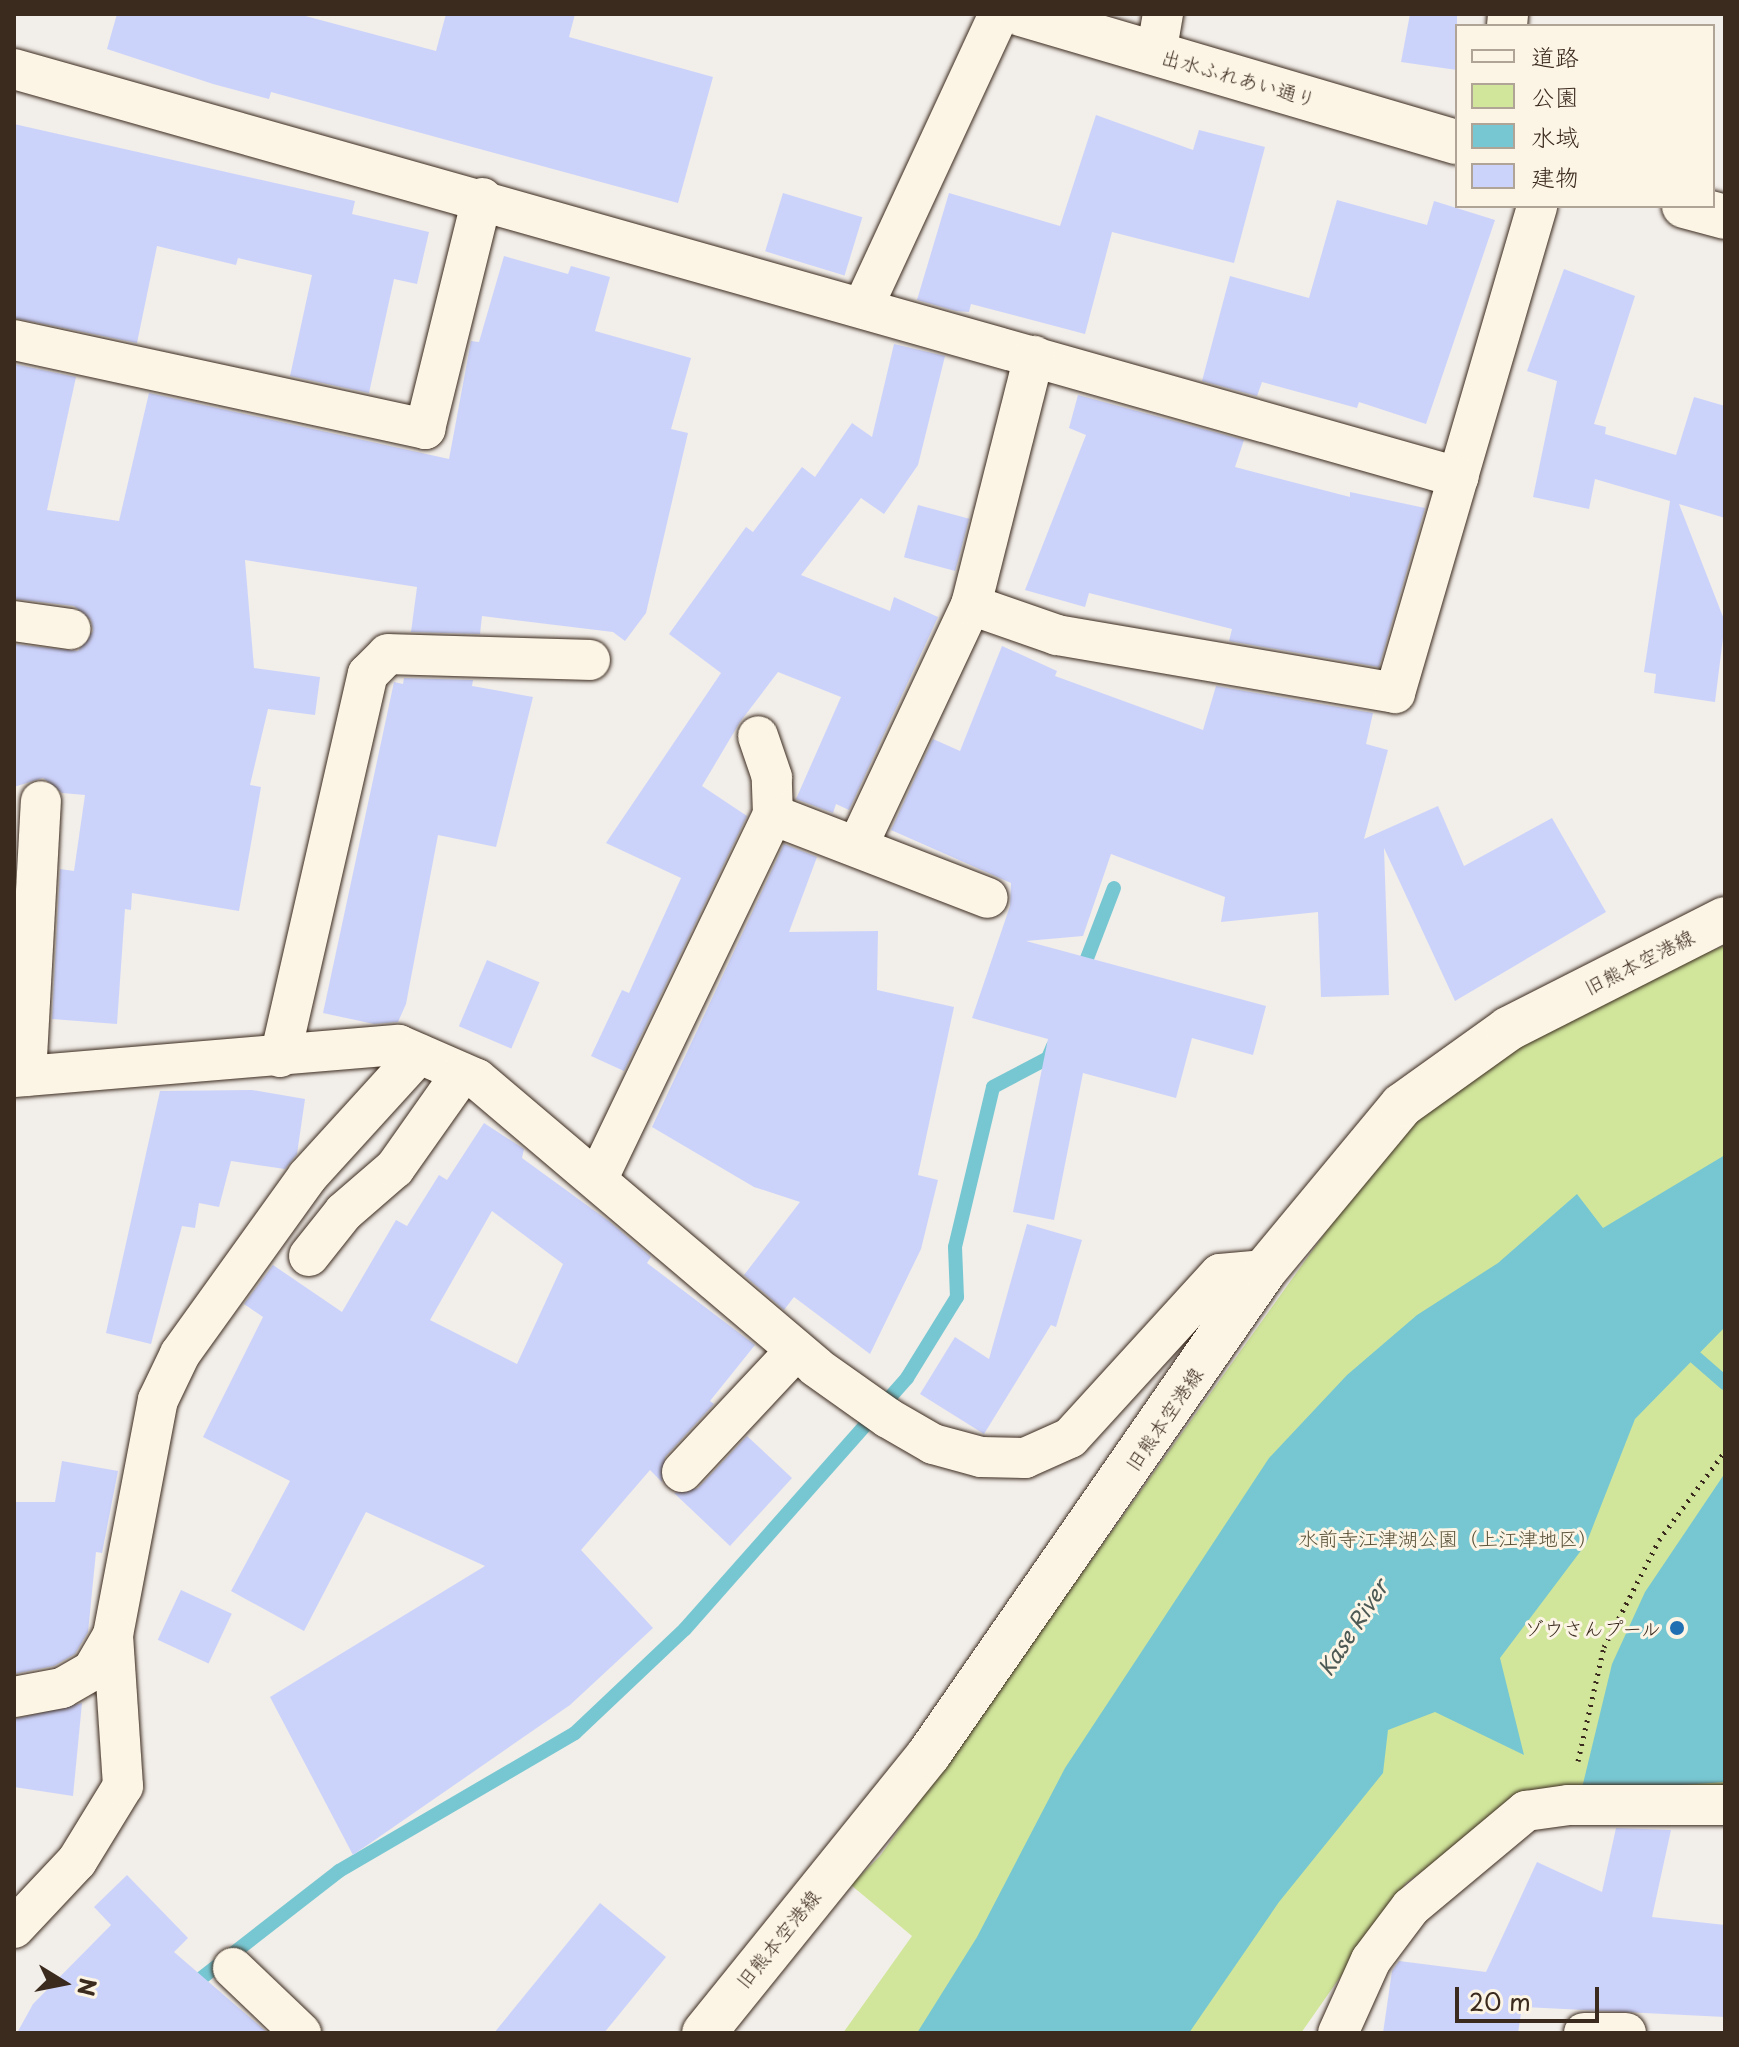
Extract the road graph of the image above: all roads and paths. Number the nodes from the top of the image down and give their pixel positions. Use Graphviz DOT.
graph roads {
  1 [pos="999,14"];
  2 [pos="1021,14"];
  3 [pos="1160,34"];
  4 [pos="14,69"];
  5 [pos="1455,141"];
  6 [pos="482,198"];
  7 [pos="1536,208"];
  8 [pos="1691,208"];
  9 [pos="1725,217"];
  10 [pos="863,307"];
  11 [pos="14,340"];
  12 [pos="1034,356"];
  13 [pos="1458,477"];
  14 [pos="971,605"];
  15 [pos="14,621"];
  16 [pos="70,629"];
  17 [pos="590,660"];
  18 [pos="758,736"];
  19 [pos="41,801"];
  20 [pos="773,815"];
  21 [pos="858,845"];
  22 [pos="988,898"];
  23 [pos="1725,919"];
  24 [pos="419,1054"];
  25 [pos="280,1057"];
  26 [pos="462,1073"];
  27 [pos="20,1077"];
  28 [pos="597,1180"];
  29 [pos="309,1256"];
  30 [pos="1265,1270"];
  31 [pos="796,1350"];
  32 [pos="1725,1451"];
  33 [pos="682,1472"];
  34 [pos="113,1635"];
  35 [pos="14,1697"];
  36 [pos="1568,1805"];
  37 [pos="1725,1805"];
  38 [pos="14,1928"];
  39 [pos="233,1968"];
  40 [pos="301,2033"];
  41 [pos="704,2033"];
  42 [pos="1338,2033"];
  43 [pos="1584,2033"];
  44 [pos="1626,2033"];
  1 -- 10 [label="street"];
  2 -- 3 [label="street, 出水ふれあい通り"];
  3 -- 5 [label="street, 出水ふれあい通り"];
  4 -- 6 [label="street"];
  6 -- 10 [label="street"];
  6 -- 11 [label="street"];
  7 -- 13 [label="street"];
  8 -- 9 [label="street"];
  10 -- 12 [label="street"];
  12 -- 13 [label="street"];
  12 -- 14 [label="street"];
  13 -- 14 [label="street"];
  14 -- 21 [label="street"];
  15 -- 16 [label="street"];
  17 -- 25 [label="street"];
  18 -- 20 [label="street"];
  19 -- 27 [label="street"];
  20 -- 21 [label="street"];
  20 -- 28 [label="street"];
  21 -- 22 [label="street"];
  23 -- 30 [label="street, 旧熊本空港線"];
  24 -- 25 [label="street"];
  24 -- 26 [label="street"];
  24 -- 34 [label="street"];
  25 -- 27 [label="street"];
  26 -- 28 [label="street"];
  26 -- 29 [label="street"];
  28 -- 31 [label="street"];
  30 -- 31 [label="street"];
  30 -- 41 [label="street, 旧熊本空港線"];
  31 -- 33 [label="street"];
  32 -- 36 [label="path"];
  34 -- 35 [label="street"];
  34 -- 38 [label="street"];
  36 -- 37 [label="street"];
  36 -- 42 [label="street"];
  39 -- 40 [label="street"];
  43 -- 44 [label="street"];
}
